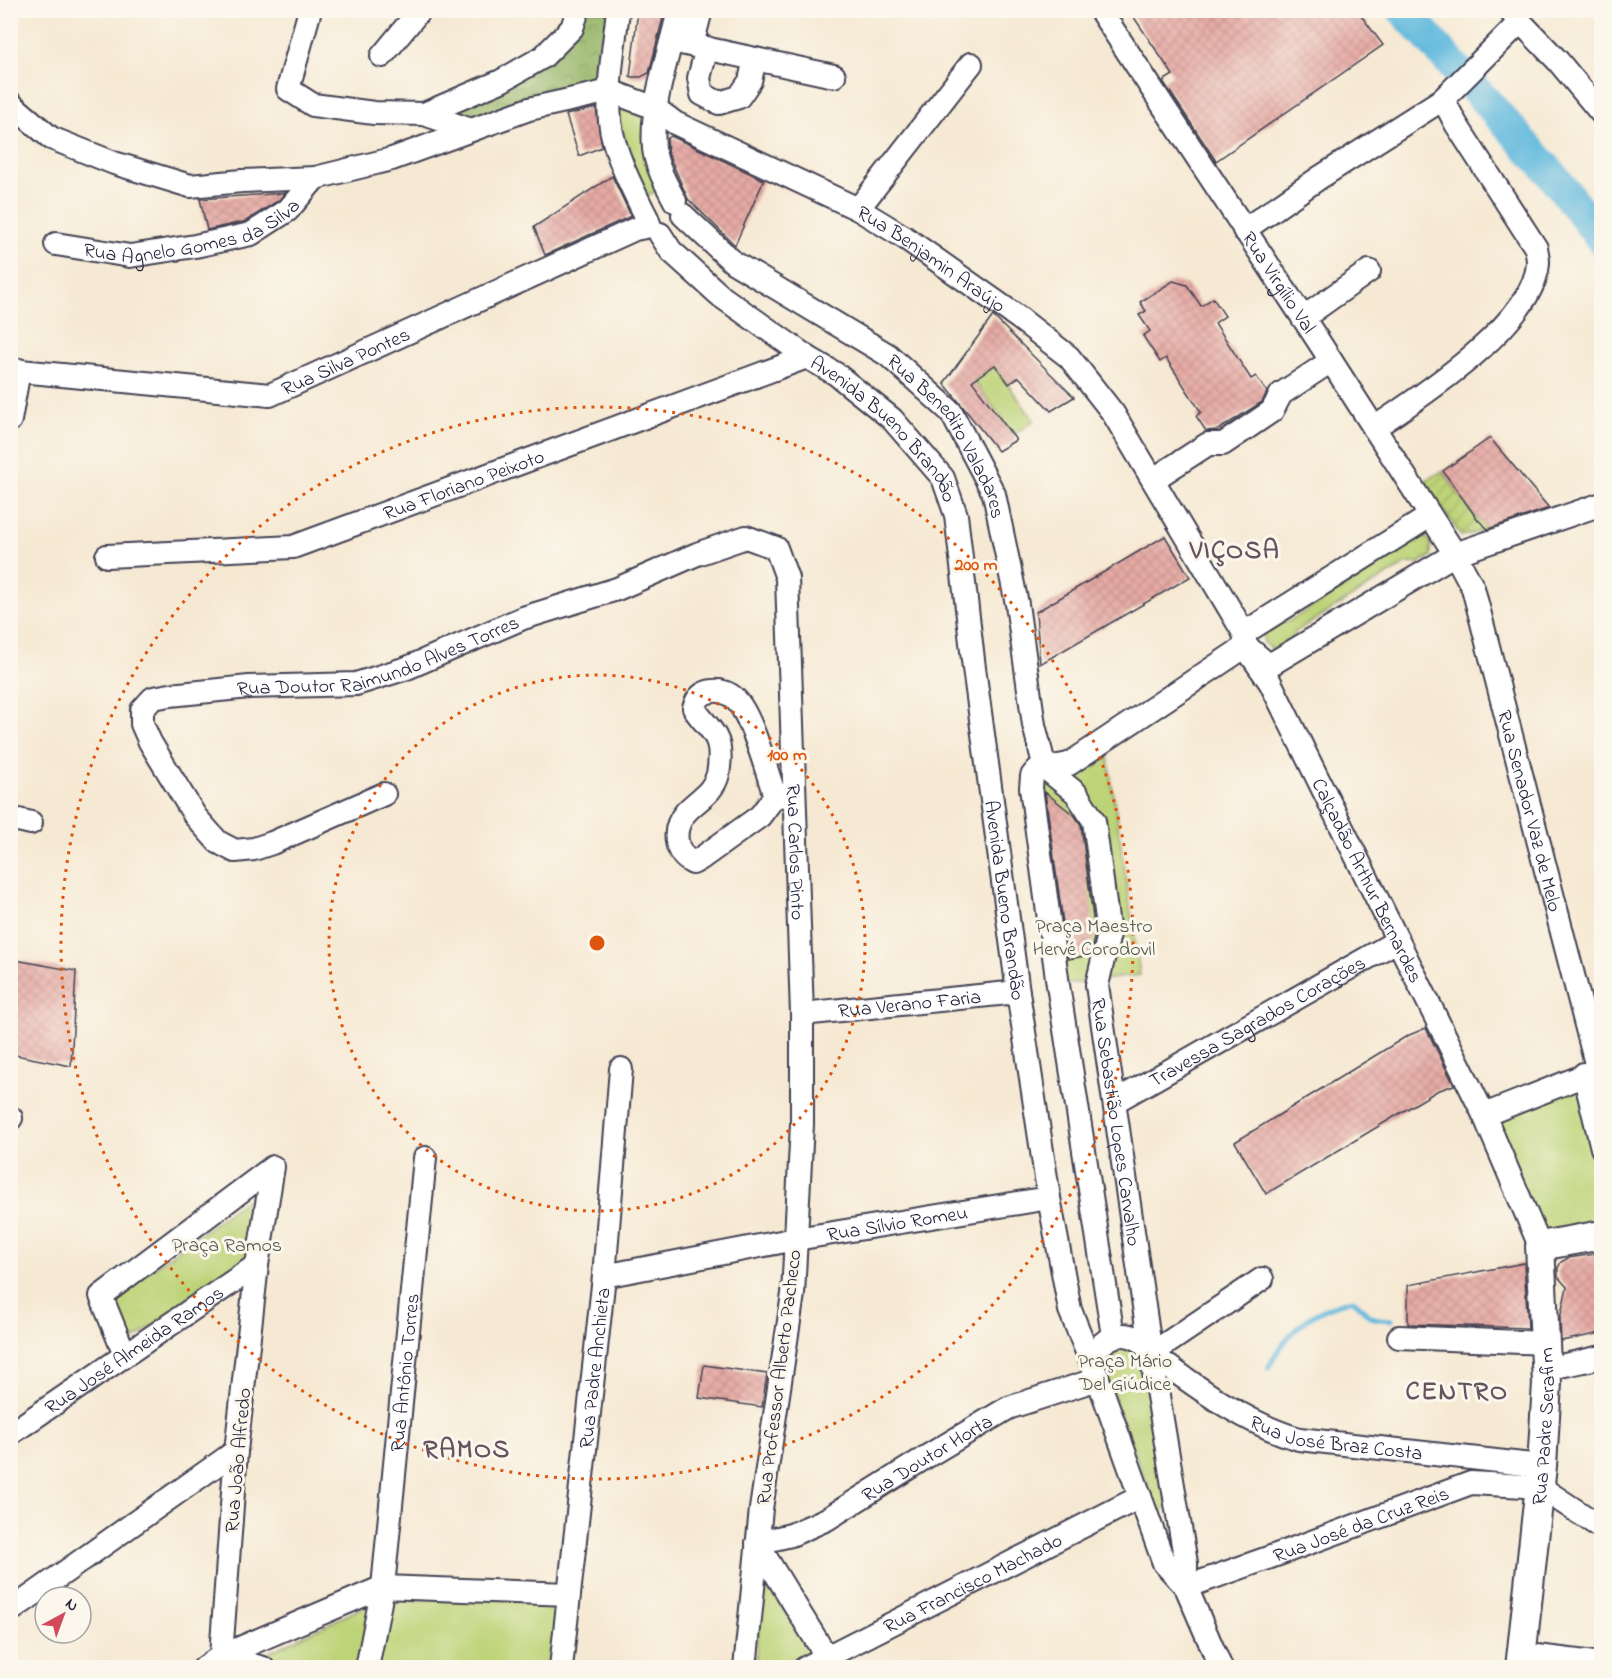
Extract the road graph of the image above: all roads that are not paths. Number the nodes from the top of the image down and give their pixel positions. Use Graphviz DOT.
graph roads {
  1 [pos="310,10"];
  2 [pos="420,10"];
  3 [pos="578,10"];
  4 [pos="618,10"];
  5 [pos="679,10"];
  6 [pos="701,10"];
  7 [pos="1100,10"];
  8 [pos="1516,15"];
  9 [pos="690,45"];
  10 [pos="382,56"];
  11 [pos="755,59"];
  12 [pos="971,64"];
  13 [pos="834,76"];
  14 [pos="610,91"];
  15 [pos="1450,92"];
  16 [pos="10,103"];
  17 [pos="654,108"];
  18 [pos="424,114"];
  19 [pos="1602,114"];
  20 [pos="471,130"];
  21 [pos="315,178"];
  22 [pos="679,208"];
  23 [pos="858,209"];
  24 [pos="653,227"];
  25 [pos="1244,230"];
  26 [pos="56,244"];
  27 [pos="1370,271"];
  28 [pos="1303,318"];
  29 [pos="807,357"];
  30 [pos="1331,361"];
  31 [pos="15,370"];
  32 [pos="10,420"];
  33 [pos="1374,428"];
  34 [pos="1154,479"];
  35 [pos="1602,504"];
  36 [pos="1430,516"];
  37 [pos="776,548"];
  38 [pos="1455,554"];
  39 [pos="107,556"];
  40 [pos="1245,639"];
  41 [pos="1046,768"];
  42 [pos="384,794"];
  43 [pos="784,796"];
  44 [pos="1397,941"];
  45 [pos="1018,992"];
  46 [pos="802,1014"];
  47 [pos="621,1069"];
  48 [pos="1594,1077"];
  49 [pos="1116,1101"];
  50 [pos="1484,1115"];
  51 [pos="1602,1148"];
  52 [pos="425,1158"];
  53 [pos="1049,1198"];
  54 [pos="1602,1235"];
  55 [pos="796,1239"];
  56 [pos="1540,1246"];
  57 [pos="257,1265"];
  58 [pos="604,1276"];
  59 [pos="1262,1279"];
  60 [pos="1113,1336"];
  61 [pos="1398,1337"];
  62 [pos="1151,1354"];
  63 [pos="125,1355"];
  64 [pos="1602,1357"];
  65 [pos="1546,1365"];
  66 [pos="1602,1371"];
  67 [pos="1096,1374"];
  68 [pos="10,1434"];
  69 [pos="236,1451"];
  70 [pos="1541,1477"];
  71 [pos="1143,1505"];
  72 [pos="1177,1508"];
  73 [pos="1602,1528"];
  74 [pos="758,1543"];
  75 [pos="383,1587"];
  76 [pos="1186,1587"];
  77 [pos="569,1594"];
  78 [pos="10,1611"];
  79 [pos="826,1656"];
  80 [pos="1520,1661"];
  81 [pos="212,1662"];
  82 [pos="1602,1664"];
  83 [pos="1213,1665"];
  84 [pos="263,1668"];
  85 [pos="367,1668"];
  86 [pos="561,1668"];
  87 [pos="745,1668"];
  88 [pos="805,1668"];
  1 -- 18 [label="street"];
  2 -- 10 [label="street"];
  3 -- 18 [label="street"];
  4 -- 14 [label="street, Avenida Bueno Brandão"];
  5 -- 9 [label="street"];
  6 -- 9 [label="street"];
  7 -- 25 [label="street, Rua Virgílio Val"];
  8 -- 15 [label="street"];
  8 -- 19 [label="street"];
  9 -- 11 [label="street"];
  9 -- 11 [label="street"];
  9 -- 17 [label="street, Rua Benedito Valadares"];
  11 -- 13 [label="street"];
  12 -- 23 [label="street"];
  14 -- 17 [label="street, Rua Benjamin Araújo"];
  14 -- 20 [label="street"];
  14 -- 24 [label="street, Avenida Bueno Brandão"];
  15 -- 25 [label="street"];
  15 -- 33 [label="street"];
  16 -- 21 [label="street"];
  17 -- 22 [label="street, Rua Benedito Valadares"];
  17 -- 23 [label="street, Rua Benjamin Araújo"];
  18 -- 20 [label="street"];
  20 -- 21 [label="street"];
  21 -- 26 [label="street, Rua Agnelo Gomes da Silva"];
  22 -- 24 [label="street"];
  22 -- 24 [label="street"];
  22 -- 41 [label="street, Rua Benedito Valadares"];
  23 -- 34 [label="street, Rua Benjamin Araújo"];
  24 -- 29 [label="street, Avenida Bueno Brandão"];
  24 -- 31 [label="street, Rua Silva Pontes"];
  25 -- 28 [label="street, Rua Virgílio Val"];
  27 -- 28 [label="street"];
  28 -- 30 [label="street, Rua Virgílio Val"];
  29 -- 39 [label="street, Rua Floriano Peixoto"];
  29 -- 45 [label="street, Avenida Bueno Brandão"];
  30 -- 33 [label="street, Rua Virgílio Val"];
  30 -- 34 [label="street"];
  31 -- 32 [label="street"];
  33 -- 36 [label="street, Rua Virgílio Val"];
  34 -- 40 [label="street, Rua Benjamin Araújo"];
  35 -- 38 [label="street"];
  36 -- 38 [label="street, Rua Virgílio Val"];
  36 -- 40 [label="street"];
  37 -- 42 [label="street, Rua Doutor Raimundo Alves Torres"];
  37 -- 43 [label="street, Rua Carlos Pinto"];
  38 -- 40 [label="street"];
  38 -- 48 [label="street, Rua Senador Vaz de Melo"];
  40 -- 41 [label="street"];
  40 -- 44 [label="street, Calçadão Arthur Bernardes"];
  41 -- 49 [label="street, Rua Sebastião Lopes Carvalho"];
  41 -- 60 [label="street"];
  43 -- 43 [label="street"];
  43 -- 46 [label="street, Rua Carlos Pinto"];
  44 -- 49 [label="street, Travessa Sagrados Corações"];
  44 -- 50 [label="street, Calçadão Arthur Bernardes"];
  45 -- 46 [label="street, Rua Verano Faria"];
  45 -- 53 [label="street, Avenida Bueno Brandão"];
  46 -- 55 [label="street, Rua Professor Alberto Pacheco"];
  47 -- 58 [label="street, Rua Padre Anchieta"];
  48 -- 50 [label="street"];
  48 -- 51 [label="street, Rua Senador Vaz de Melo"];
  49 -- 62 [label="street, Rua Sebastião Lopes Carvalho"];
  50 -- 56 [label="street, Calçadão Arthur Bernardes"];
  52 -- 75 [label="street, Rua Antônio Torres"];
  53 -- 55 [label="street, Rua Sílvio Romeu"];
  53 -- 67 [label="street, Avenida Bueno Brandão"];
  54 -- 56 [label="main road"];
  55 -- 58 [label="street, Rua Sílvio Romeu"];
  55 -- 74 [label="street, Rua Professor Alberto Pacheco"];
  56 -- 65 [label="main road, Rua Padre Serafim"];
  57 -- 63 [label="street, Rua José Almeida Ramos"];
  57 -- 63 [label="street, Rua João Alfredo"];
  57 -- 69 [label="street, Rua João Alfredo"];
  58 -- 77 [label="street, Rua Padre Anchieta"];
  59 -- 62 [label="street"];
  60 -- 62 [label="street, Rua José Braz Costa"];
  60 -- 67 [label="street"];
  61 -- 65 [label="street"];
  62 -- 70 [label="street, Rua José Braz Costa"];
  62 -- 72 [label="street, Rua Sebastião Lopes Carvalho"];
  63 -- 68 [label="street, Rua José Almeida Ramos"];
  64 -- 65 [label="street"];
  65 -- 66 [label="street"];
  65 -- 70 [label="main road, Rua Padre Serafim"];
  67 -- 71 [label="street, Avenida Bueno Brandão"];
  67 -- 74 [label="street, Rua Doutor Horta"];
  69 -- 78 [label="street"];
  69 -- 81 [label="street, Rua João Alfredo"];
  70 -- 73 [label="street"];
  70 -- 76 [label="street, Rua José da Cruz Reis"];
  70 -- 80 [label="main road, Rua Padre Serafim"];
  71 -- 72 [label="street"];
  71 -- 76 [label="street, Avenida Bueno Brandão"];
  71 -- 79 [label="street, Rua Francisco Machado"];
  72 -- 76 [label="street, Rua Sebastião Lopes Carvalho"];
  74 -- 79 [label="street"];
  74 -- 87 [label="street, Rua Professor Alberto Pacheco"];
  75 -- 77 [label="street"];
  75 -- 81 [label="street"];
  75 -- 85 [label="street, Rua Antônio Torres"];
  76 -- 83 [label="street, Avenida Bueno Brandão"];
  77 -- 86 [label="street, Rua Padre Anchieta"];
  79 -- 88 [label="street, Rua Francisco Machado"];
  80 -- 82 [label="street"];
  81 -- 84 [label="street"];
}
